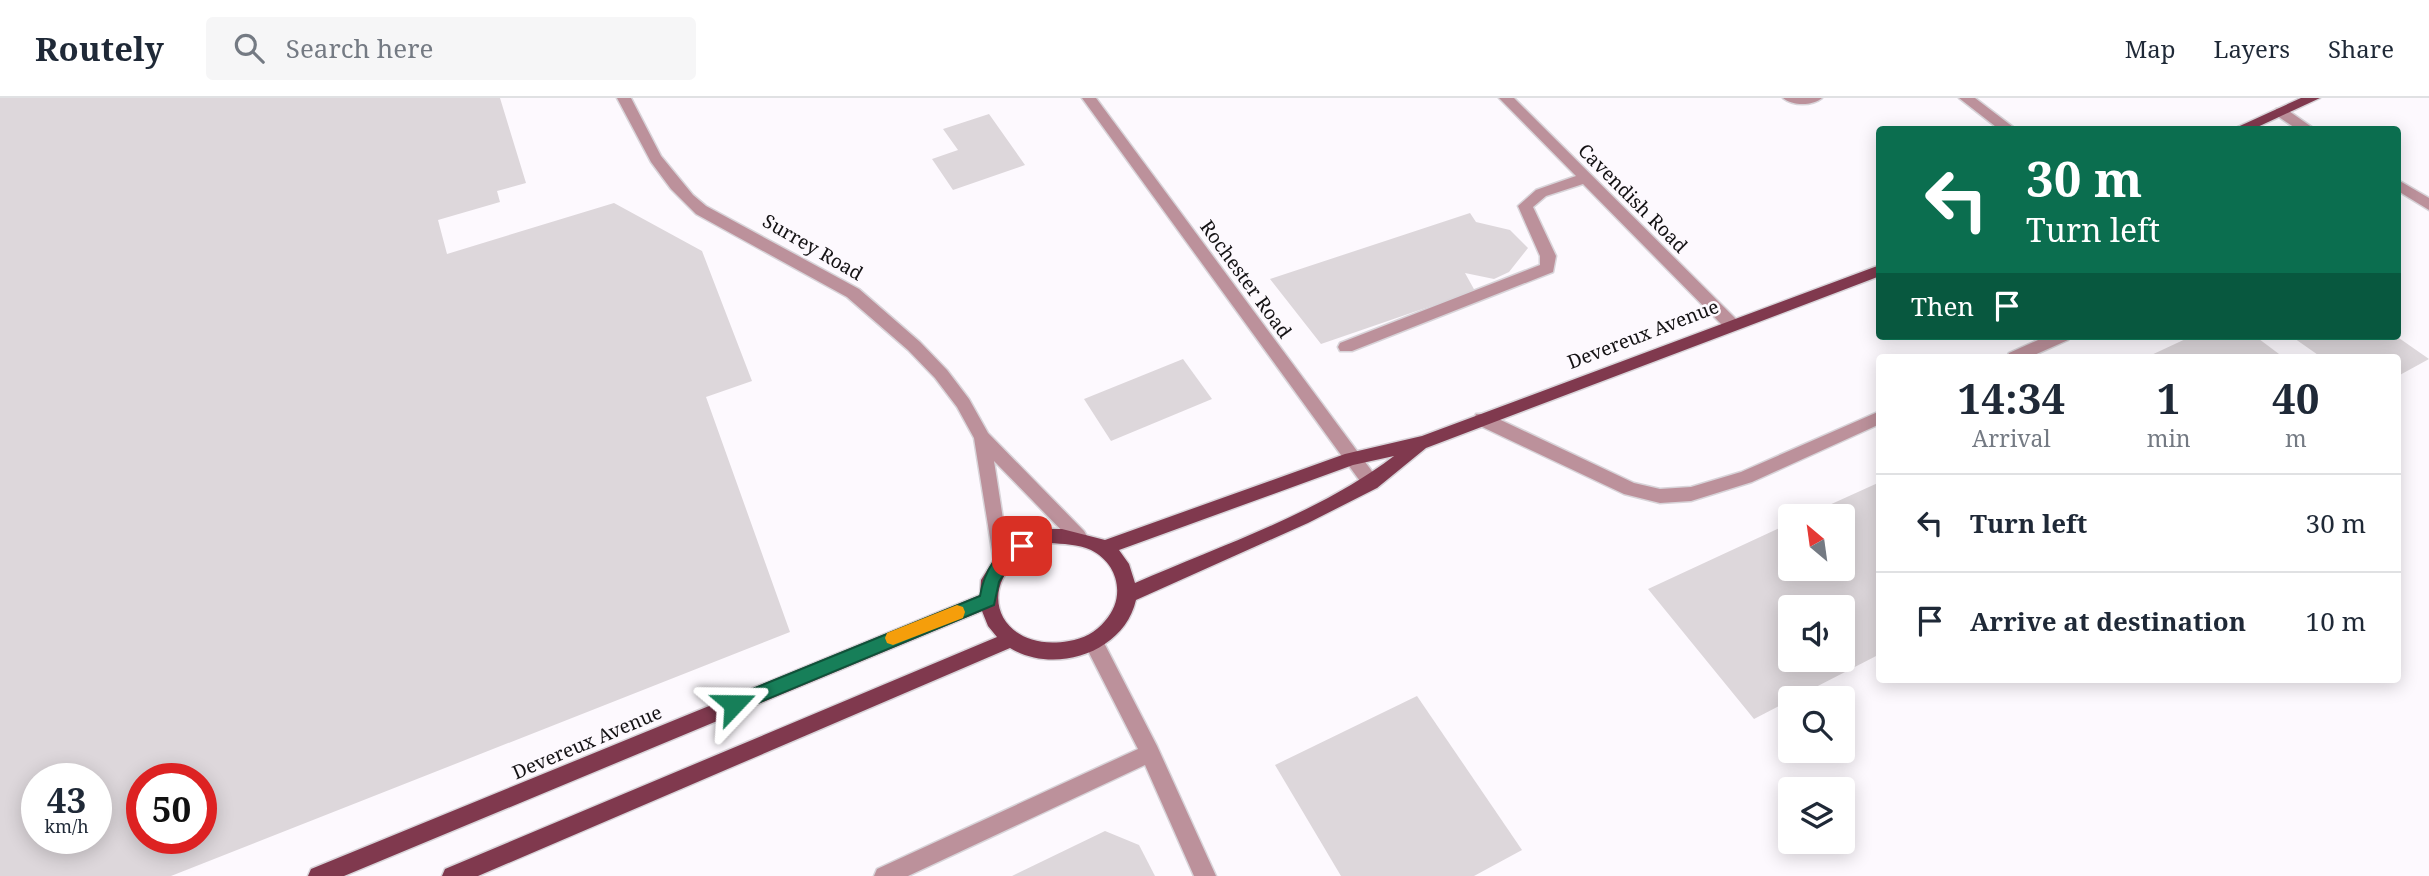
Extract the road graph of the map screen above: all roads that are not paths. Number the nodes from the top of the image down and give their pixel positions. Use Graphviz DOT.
graph roads {
  1 [pos="624,98"];
  2 [pos="1089,98"];
  3 [pos="1506,98"];
  4 [pos="1790,98"];
  5 [pos="1815,98"];
  6 [pos="1966,98"];
  7 [pos="2313,98"];
  8 [pos="2281,111"];
  9 [pos="2004,126"];
  10 [pos="2247,126"];
  11 [pos="2303,126"];
  12 [pos="1586,178"];
  13 [pos="2401,187"];
  14 [pos="2429,205"];
  15 [pos="1876,271"];
  16 [pos="1732,325"];
  17 [pos="2053,340"];
  18 [pos="1346,347"];
  19 [pos="2022,354"];
  20 [pos="1482,419"];
  21 [pos="1876,419"];
  22 [pos="982,438"];
  23 [pos="1424,442"];
  24 [pos="1351,459"];
  25 [pos="1371,483"];
  26 [pos="1077,536"];
  27 [pos="1106,547"];
  28 [pos="1001,564"];
  29 [pos="1128,595"];
  30 [pos="988,600"];
  31 [pos="1009,640"];
  32 [pos="1094,643"];
  33 [pos="1150,753"];
  34 [pos="319,876"];
  35 [pos="453,876"];
  36 [pos="885,876"];
  37 [pos="1205,876"];
  1 -- 22 [label="street, Surrey Road"];
  2 -- 24 [label="street, Rochester Road"];
  3 -- 12 [label="street, Cavendish Road"];
  4 -- 5 [label="street"];
  6 -- 9 [label="street"];
  7 -- 8 [label="main road"];
  8 -- 10 [label="main road"];
  8 -- 11 [label="street"];
  12 -- 16 [label="street, Cavendish Road"];
  12 -- 18 [label="street"];
  13 -- 14 [label="street"];
  15 -- 16 [label="main road, Devereux Avenue"];
  16 -- 20 [label="main road, Devereux Avenue"];
  17 -- 19 [label="street"];
  20 -- 21 [label="street"];
  20 -- 23 [label="main road, Devereux Avenue"];
  22 -- 26 [label="street, Surrey Road"];
  22 -- 28 [label="street, Surrey Road"];
  23 -- 24 [label="main road, Devereux Avenue"];
  23 -- 25 [label="main road, Devereux Avenue"];
  24 -- 25 [label="street, Rochester Road"];
  24 -- 27 [label="main road, Devereux Avenue"];
  25 -- 29 [label="main road, Devereux Avenue"];
  26 -- 27 [label="main road"];
  26 -- 28 [label="main road"];
  27 -- 29 [label="main road"];
  28 -- 30 [label="main road"];
  29 -- 32 [label="main road"];
  30 -- 31 [label="main road"];
  30 -- 34 [label="main road, Devereux Avenue"];
  31 -- 32 [label="main road"];
  31 -- 35 [label="main road"];
  32 -- 33 [label="street"];
  33 -- 36 [label="street"];
  33 -- 37 [label="street"];
}
